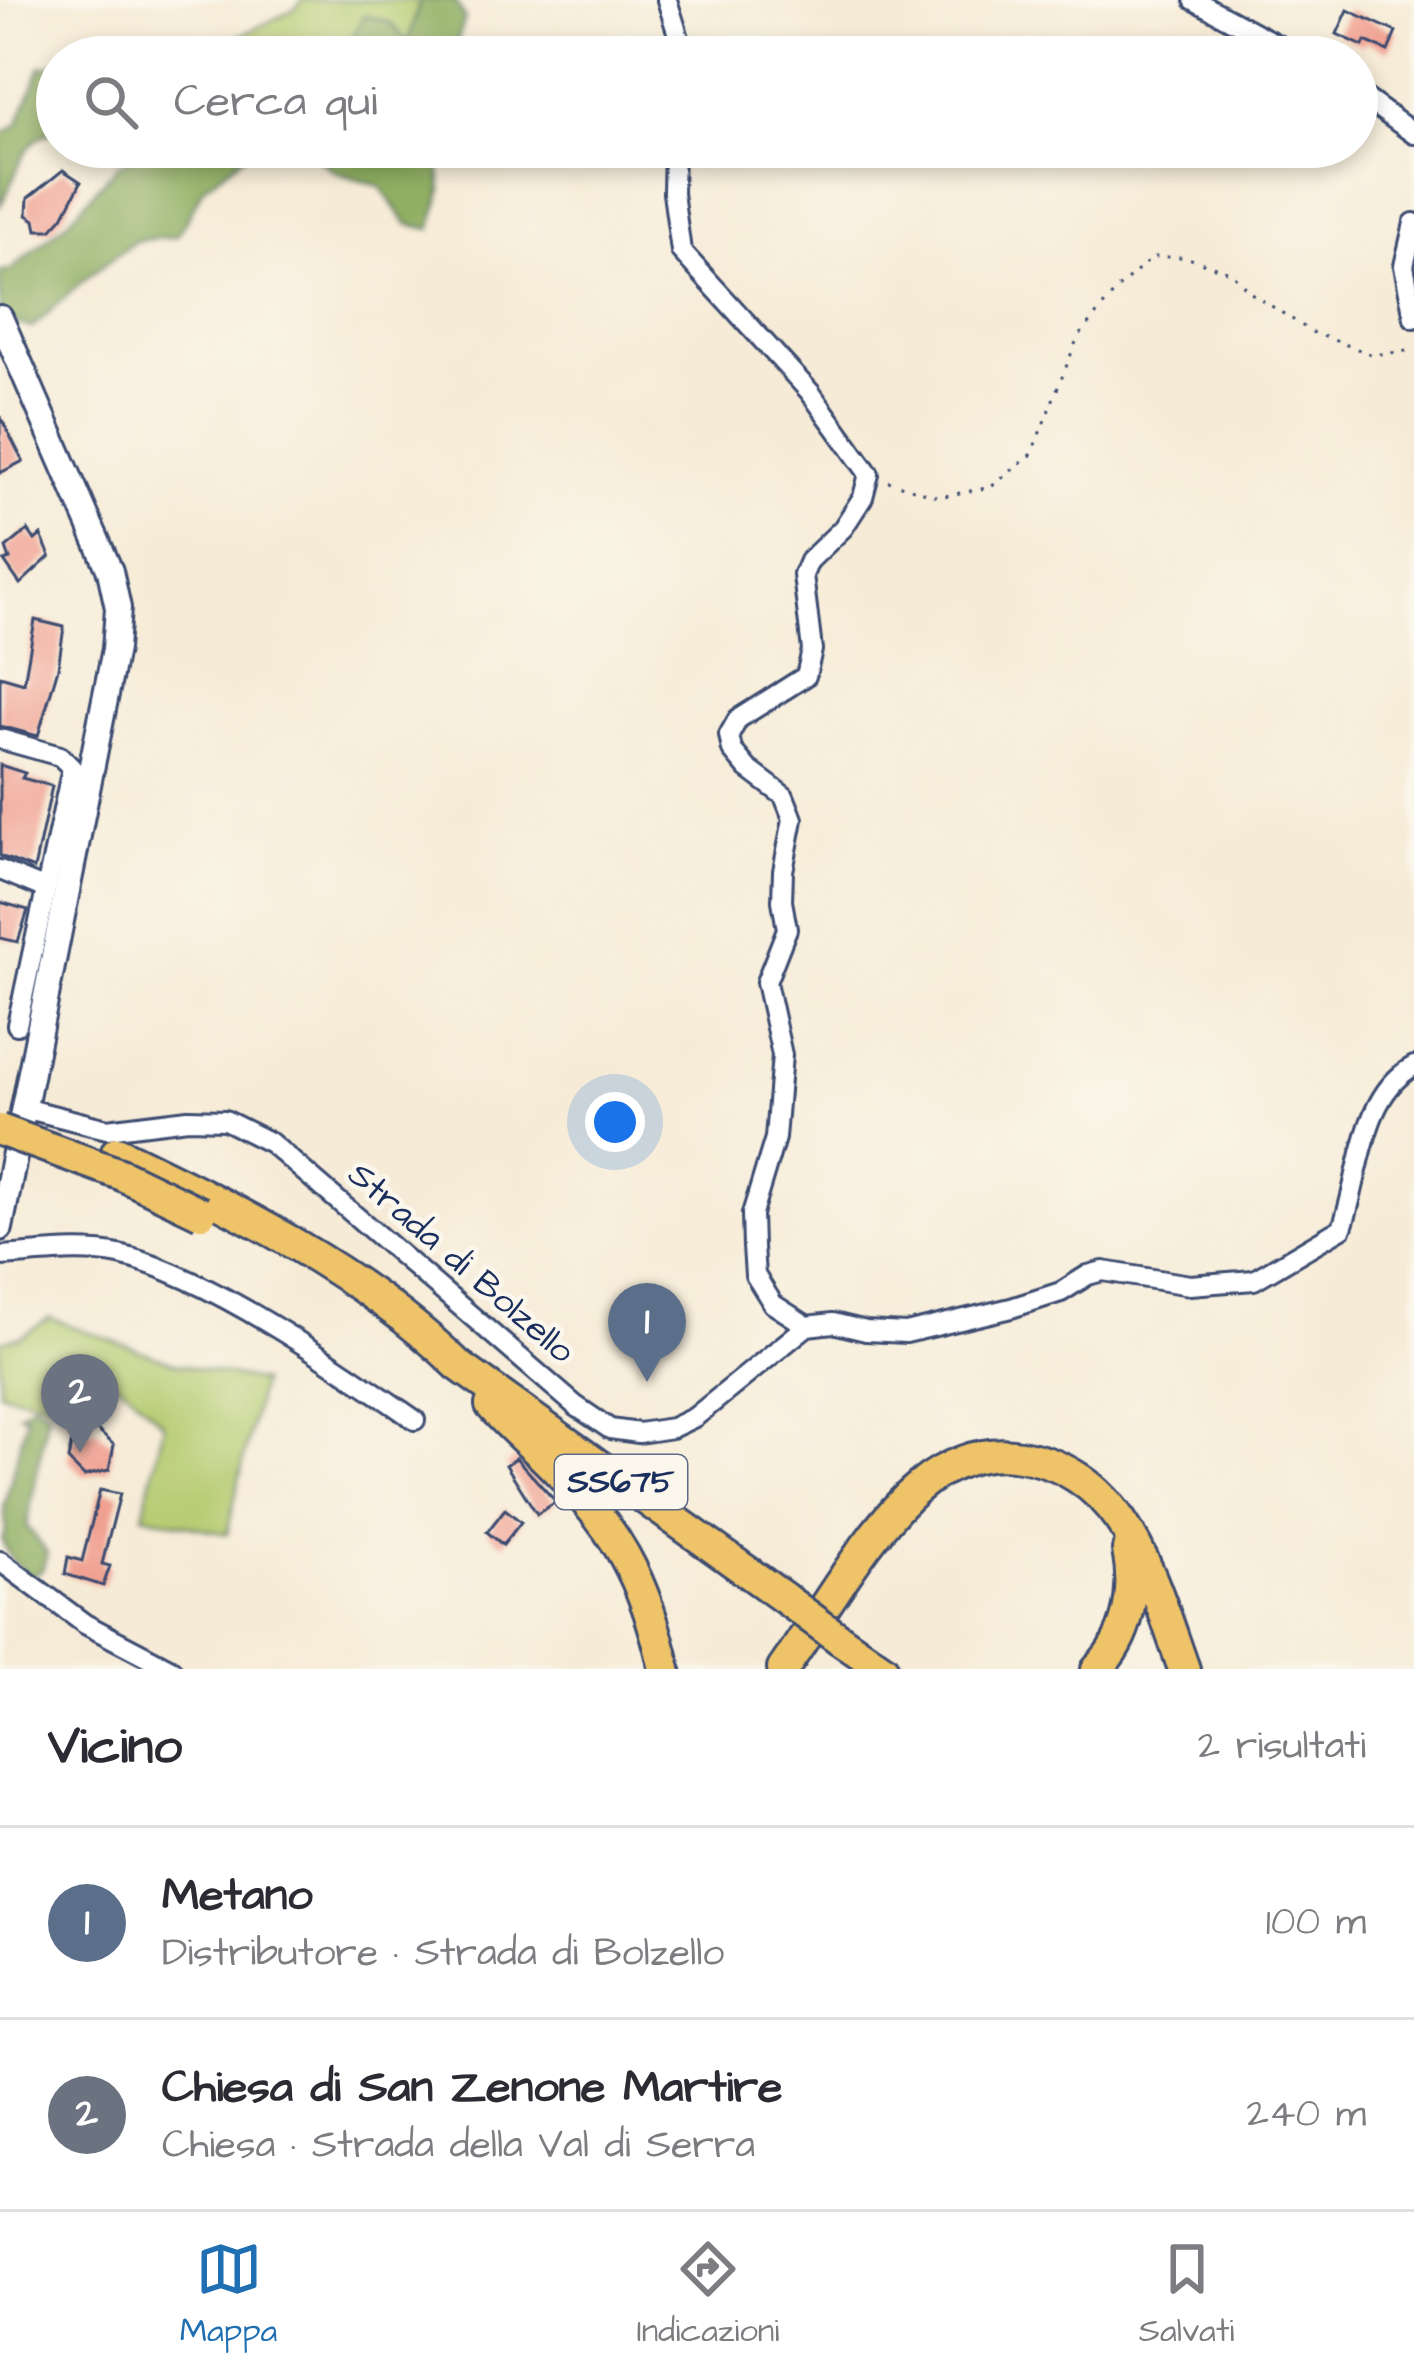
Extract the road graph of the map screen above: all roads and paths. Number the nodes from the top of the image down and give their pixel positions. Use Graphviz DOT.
graph roads {
  1 [pos="667,0"];
  2 [pos="1194,0"];
  3 [pos="678,36"];
  4 [pos="1261,36"];
  5 [pos="1378,107"];
  6 [pos="1414,134"];
  7 [pos="674,168"];
  8 [pos="1414,223"];
  9 [pos="0,318"];
  10 [pos="1414,318"];
  11 [pos="1414,350"];
  12 [pos="869,475"];
  13 [pos="0,739"];
  14 [pos="0,870"];
  15 [pos="46,890"];
  16 [pos="19,1025"];
  17 [pos="1414,1066"];
  18 [pos="12,1109"];
  19 [pos="0,1130"];
  20 [pos="204,1204"];
  21 [pos="0,1228"];
  22 [pos="0,1256"];
  23 [pos="807,1326"];
  24 [pos="458,1364"];
  25 [pos="415,1420"];
  26 [pos="1118,1516"];
  27 [pos="0,1562"];
  28 [pos="171,1669"];
  29 [pos="665,1669"];
  30 [pos="783,1669"];
  31 [pos="883,1669"];
  32 [pos="1097,1669"];
  33 [pos="1184,1669"];
  1 -- 3 [label="street"];
  2 -- 4 [label="street"];
  5 -- 6 [label="street"];
  7 -- 12 [label="street"];
  8 -- 10 [label="street"];
  9 -- 16 [label="street"];
  11 -- 12 [label="path"];
  12 -- 23 [label="street"];
  13 -- 15 [label="street"];
  14 -- 15 [label="street"];
  15 -- 16 [label="street"];
  16 -- 18 [label="street"];
  17 -- 23 [label="street"];
  18 -- 20 [label="highway, SS675"];
  18 -- 21 [label="street"];
  18 -- 23 [label="street, Strada di Bolzello"];
  19 -- 20 [label="highway, SS675, bridge"];
  20 -- 24 [label="highway, SS675"];
  22 -- 25 [label="street"];
  24 -- 29 [label="highway"];
  24 -- 31 [label="highway, SS675, bridge"];
  26 -- 30 [label="highway"];
  26 -- 32 [label="highway"];
  26 -- 33 [label="highway"];
  27 -- 28 [label="street"];
}
